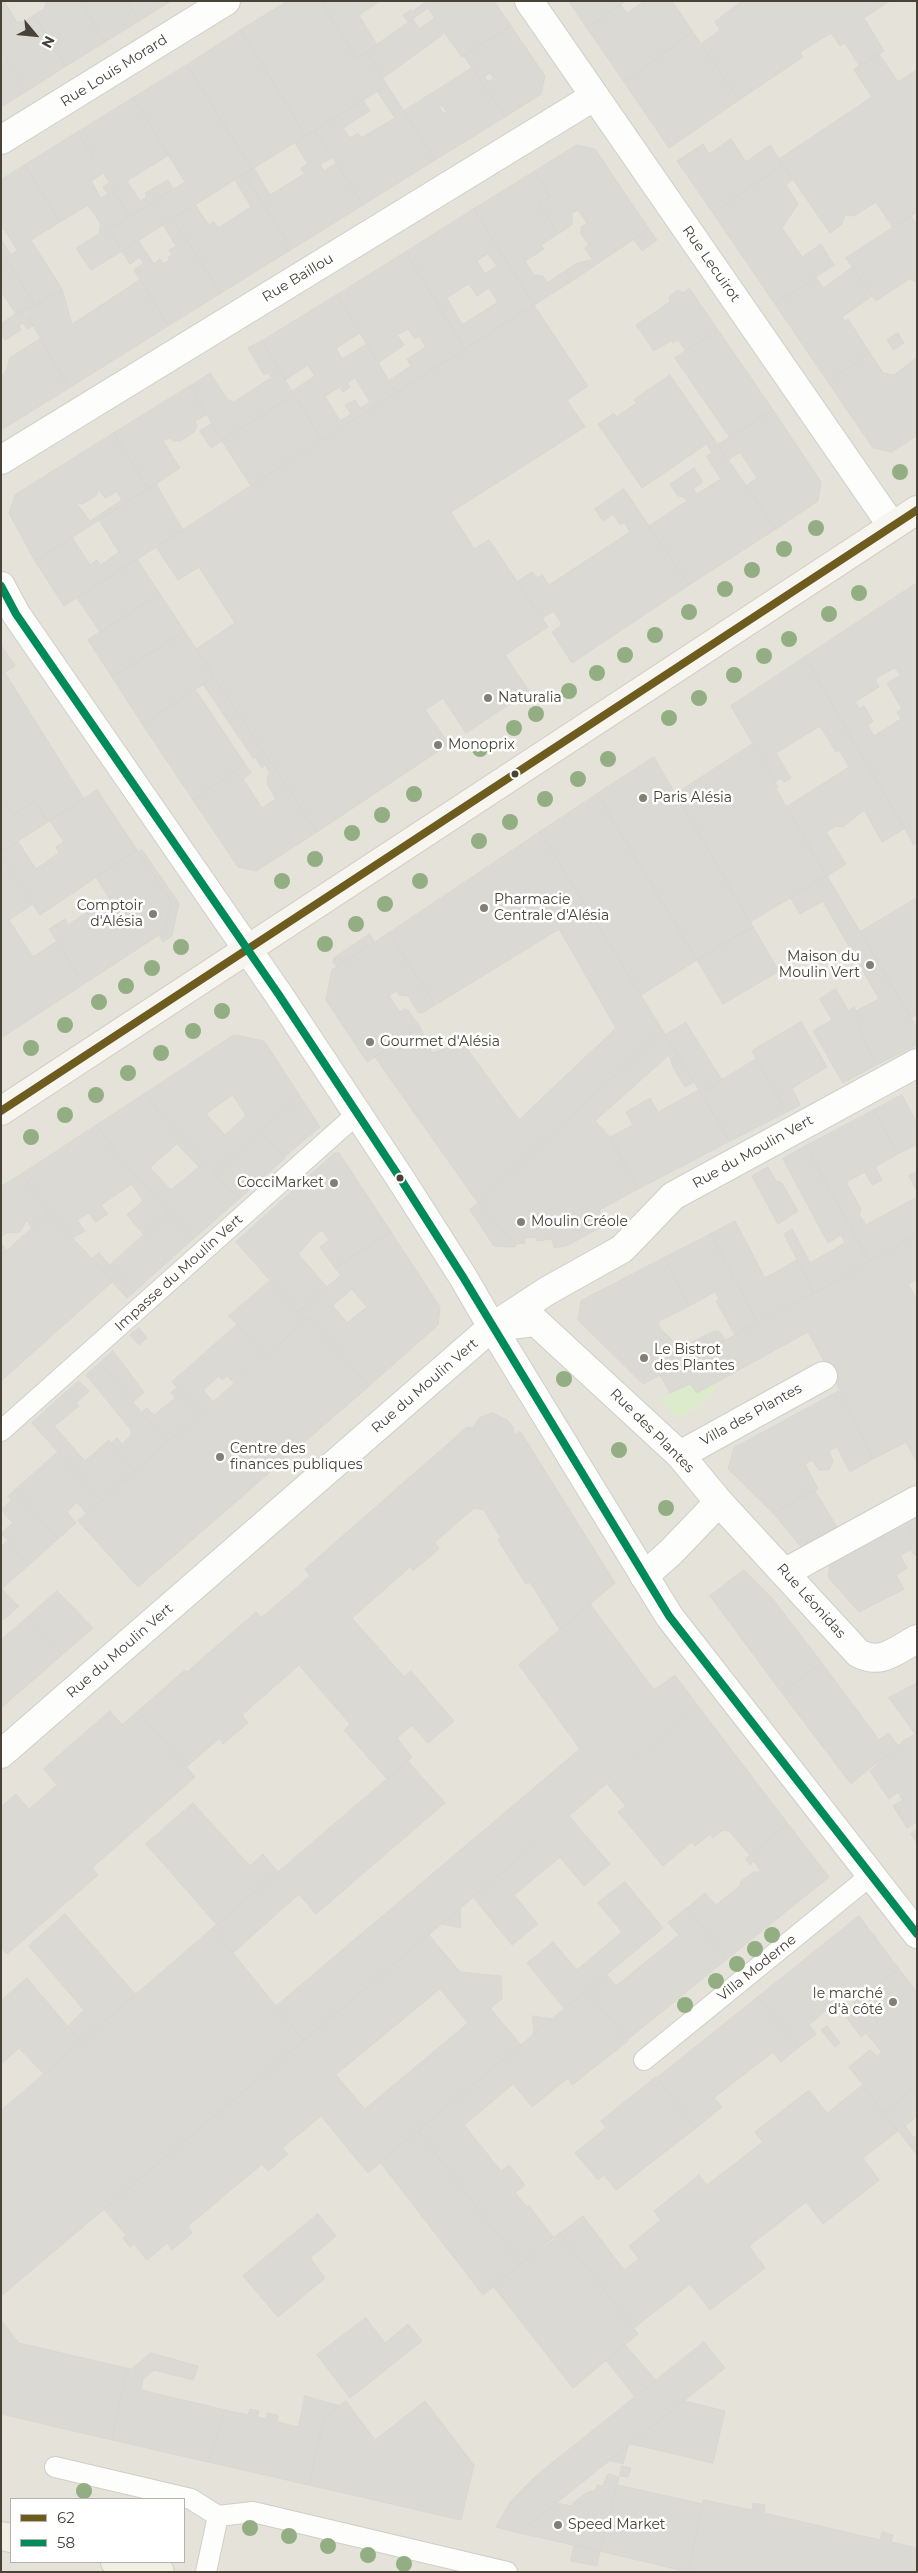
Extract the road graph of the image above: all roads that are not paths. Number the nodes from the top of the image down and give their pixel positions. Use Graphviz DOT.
graph roads {
  1 [pos="226,1"];
  2 [pos="529,1"];
  3 [pos="595,96"];
  4 [pos="1,140"];
  5 [pos="1,460"];
  6 [pos="917,510"];
  7 [pos="892,526"];
  8 [pos="1,586"];
  9 [pos="248,949"];
  10 [pos="917,1063"];
  11 [pos="1,1111"];
  12 [pos="357,1114"];
  13 [pos="492,1327"];
  14 [pos="823,1376"];
  15 [pos="1,1431"];
  16 [pos="680,1455"];
  17 [pos="917,1500"];
  18 [pos="719,1502"];
  19 [pos="786,1572"];
  20 [pos="644,1576"];
  21 [pos="917,1638"];
  22 [pos="1,1754"];
  23 [pos="870,1876"];
  24 [pos="917,1934"];
  25 [pos="644,2060"];
  26 [pos="55,2467"];
  27 [pos="218,2516"];
  28 [pos="206,2572"];
  29 [pos="506,2572"];
  1 -- 4 [label="street, Rue Louis Morard"];
  2 -- 3 [label="street, Rue Lecuirot"];
  3 -- 5 [label="street, Rue Baillou"];
  3 -- 7 [label="street, Rue Lecuirot"];
  6 -- 7 [label="main road"];
  7 -- 9 [label="main road"];
  8 -- 9 [label="street"];
  9 -- 11 [label="main road"];
  9 -- 12 [label="street"];
  10 -- 13 [label="street, Rue du Moulin Vert"];
  12 -- 13 [label="street"];
  12 -- 15 [label="lane, Impasse du Moulin Vert"];
  13 -- 16 [label="street, Rue des Plantes"];
  13 -- 20 [label="street"];
  13 -- 22 [label="street, Rue du Moulin Vert"];
  14 -- 16 [label="street, Villa des Plantes"];
  16 -- 18 [label="street, Rue des Plantes"];
  17 -- 19 [label="street"];
  18 -- 19 [label="street, Rue Léonidas"];
  18 -- 20 [label="street"];
  19 -- 21 [label="street, Rue Léonidas"];
  20 -- 23 [label="street"];
  23 -- 24 [label="street"];
  23 -- 25 [label="lane, Villa Moderne"];
  26 -- 27 [label="lane"];
  27 -- 28 [label="lane"];
  27 -- 29 [label="lane"];
}
